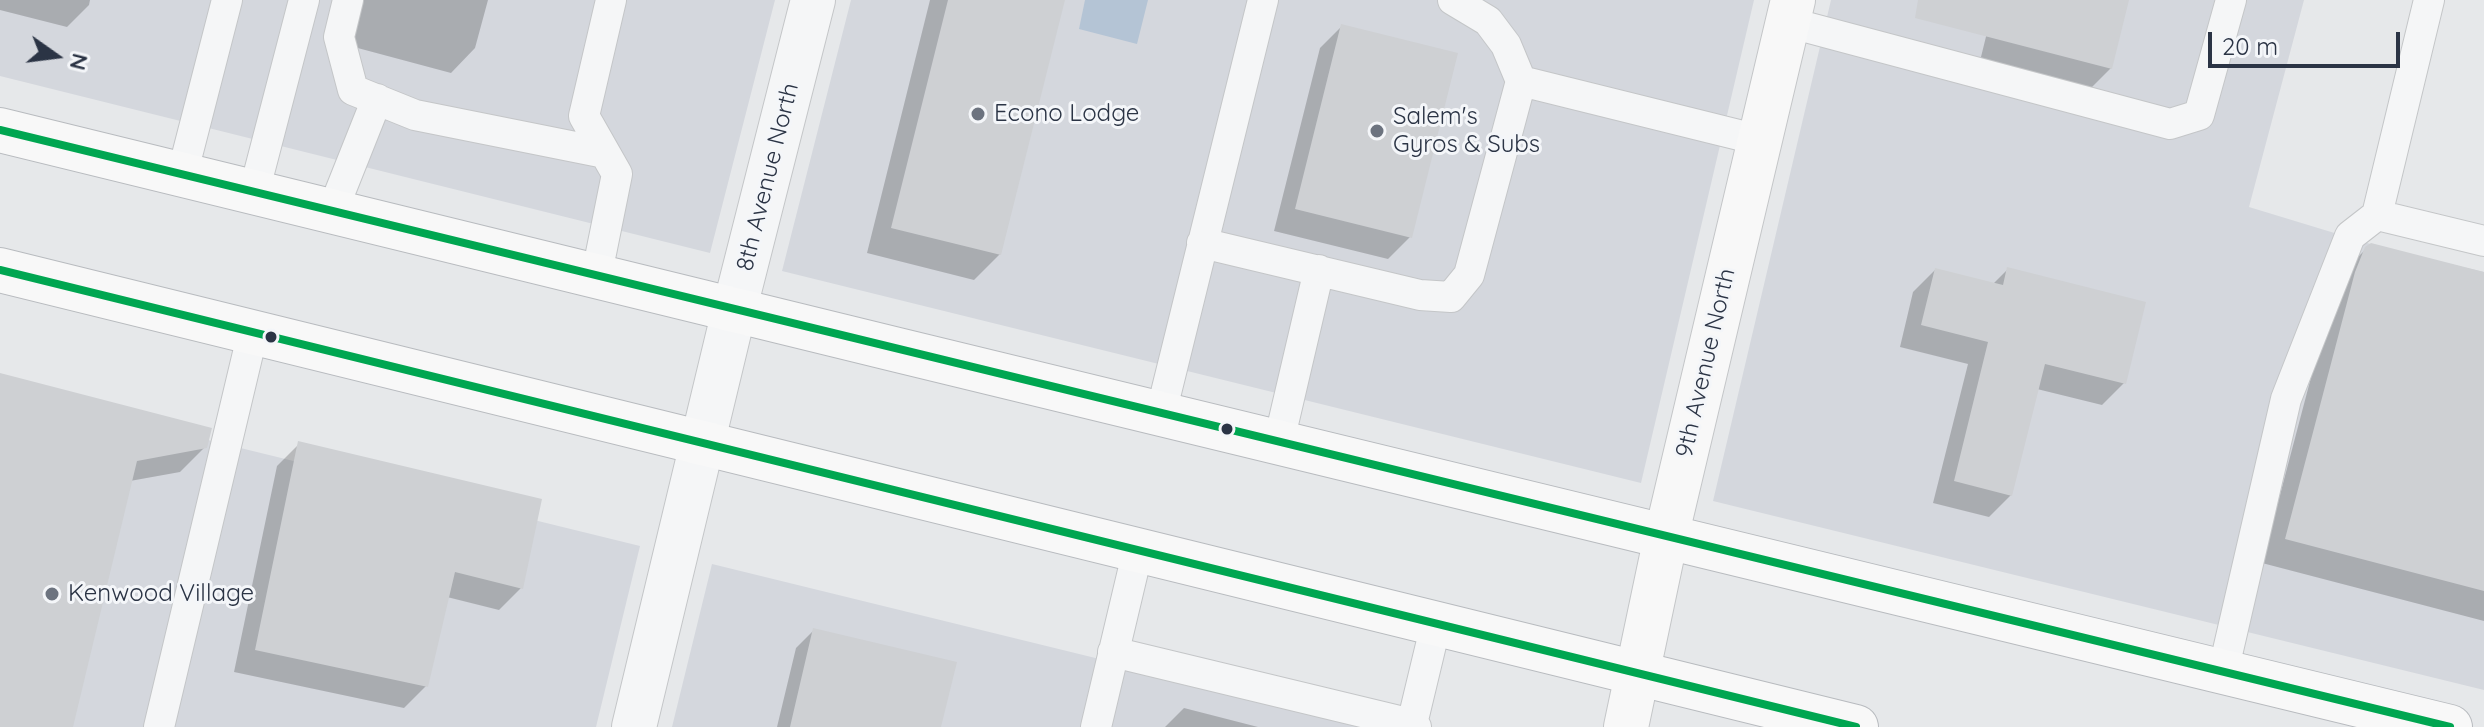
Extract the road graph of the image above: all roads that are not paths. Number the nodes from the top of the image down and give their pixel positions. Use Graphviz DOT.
graph roads {
  1 [pos="227,0"];
  2 [pos="348,0"];
  3 [pos="611,0"];
  4 [pos="813,0"];
  5 [pos="1263,0"];
  6 [pos="1453,0"];
  7 [pos="2231,0"];
  8 [pos="2429,0"];
  9 [pos="302,10"];
  10 [pos="1790,11"];
  11 [pos="339,37"];
  12 [pos="1521,81"];
  13 [pos="377,99"];
  14 [pos="0,130"];
  15 [pos="1759,140"];
  16 [pos="605,153"];
  17 [pos="182,175"];
  18 [pos="254,192"];
  19 [pos="332,212"];
  20 [pos="2377,215"];
  21 [pos="2484,241"];
  22 [pos="1202,243"];
  23 [pos="0,270"];
  24 [pos="1319,270"];
  25 [pos="596,278"];
  26 [pos="734,311"];
  27 [pos="253,332"];
  28 [pos="1161,413"];
  29 [pos="1279,441"];
  30 [pos="703,442"];
  31 [pos="1666,537"];
  32 [pos="1138,550"];
  33 [pos="1436,624"];
  34 [pos="1113,652"];
  35 [pos="2223,672"];
  36 [pos="1638,674"];
  37 [pos="1414,726"];
  38 [pos="159,727"];
  39 [pos="634,727"];
  40 [pos="1096,727"];
  41 [pos="1626,727"];
  42 [pos="1856,727"];
  43 [pos="2450,727"];
  1 -- 17 [label="lane"];
  2 -- 11 [label="lane"];
  3 -- 16 [label="lane"];
  4 -- 26 [label="street, 8th Avenue North"];
  5 -- 22 [label="lane"];
  6 -- 12 [label="lane"];
  7 -- 10 [label="lane"];
  8 -- 20 [label="lane"];
  9 -- 11 [label="lane"];
  9 -- 18 [label="lane"];
  10 -- 15 [label="main road, 9th Avenue North"];
  11 -- 13 [label="lane"];
  12 -- 15 [label="lane"];
  12 -- 24 [label="lane"];
  13 -- 16 [label="lane"];
  13 -- 19 [label="lane"];
  14 -- 17 [label="main road"];
  15 -- 31 [label="main road, 9th Avenue North"];
  16 -- 25 [label="lane"];
  17 -- 18 [label="main road"];
  18 -- 19 [label="main road"];
  19 -- 25 [label="main road"];
  20 -- 21 [label="lane"];
  20 -- 35 [label="lane"];
  22 -- 24 [label="lane"];
  22 -- 28 [label="lane"];
  23 -- 27 [label="main road"];
  24 -- 29 [label="lane"];
  25 -- 26 [label="main road"];
  26 -- 28 [label="main road"];
  26 -- 30 [label="street, 8th Avenue North"];
  27 -- 30 [label="main road"];
  27 -- 38 [label="lane"];
  28 -- 29 [label="main road"];
  29 -- 31 [label="main road"];
  30 -- 32 [label="main road"];
  30 -- 39 [label="street, 8th Avenue North"];
  31 -- 35 [label="main road"];
  31 -- 36 [label="main road, 9th Avenue North"];
  32 -- 33 [label="main road"];
  32 -- 34 [label="lane"];
  33 -- 36 [label="main road"];
  33 -- 37 [label="lane"];
  34 -- 37 [label="lane"];
  34 -- 40 [label="lane"];
  35 -- 43 [label="main road"];
  36 -- 41 [label="main road, 9th Avenue North"];
  36 -- 42 [label="main road"];
}
